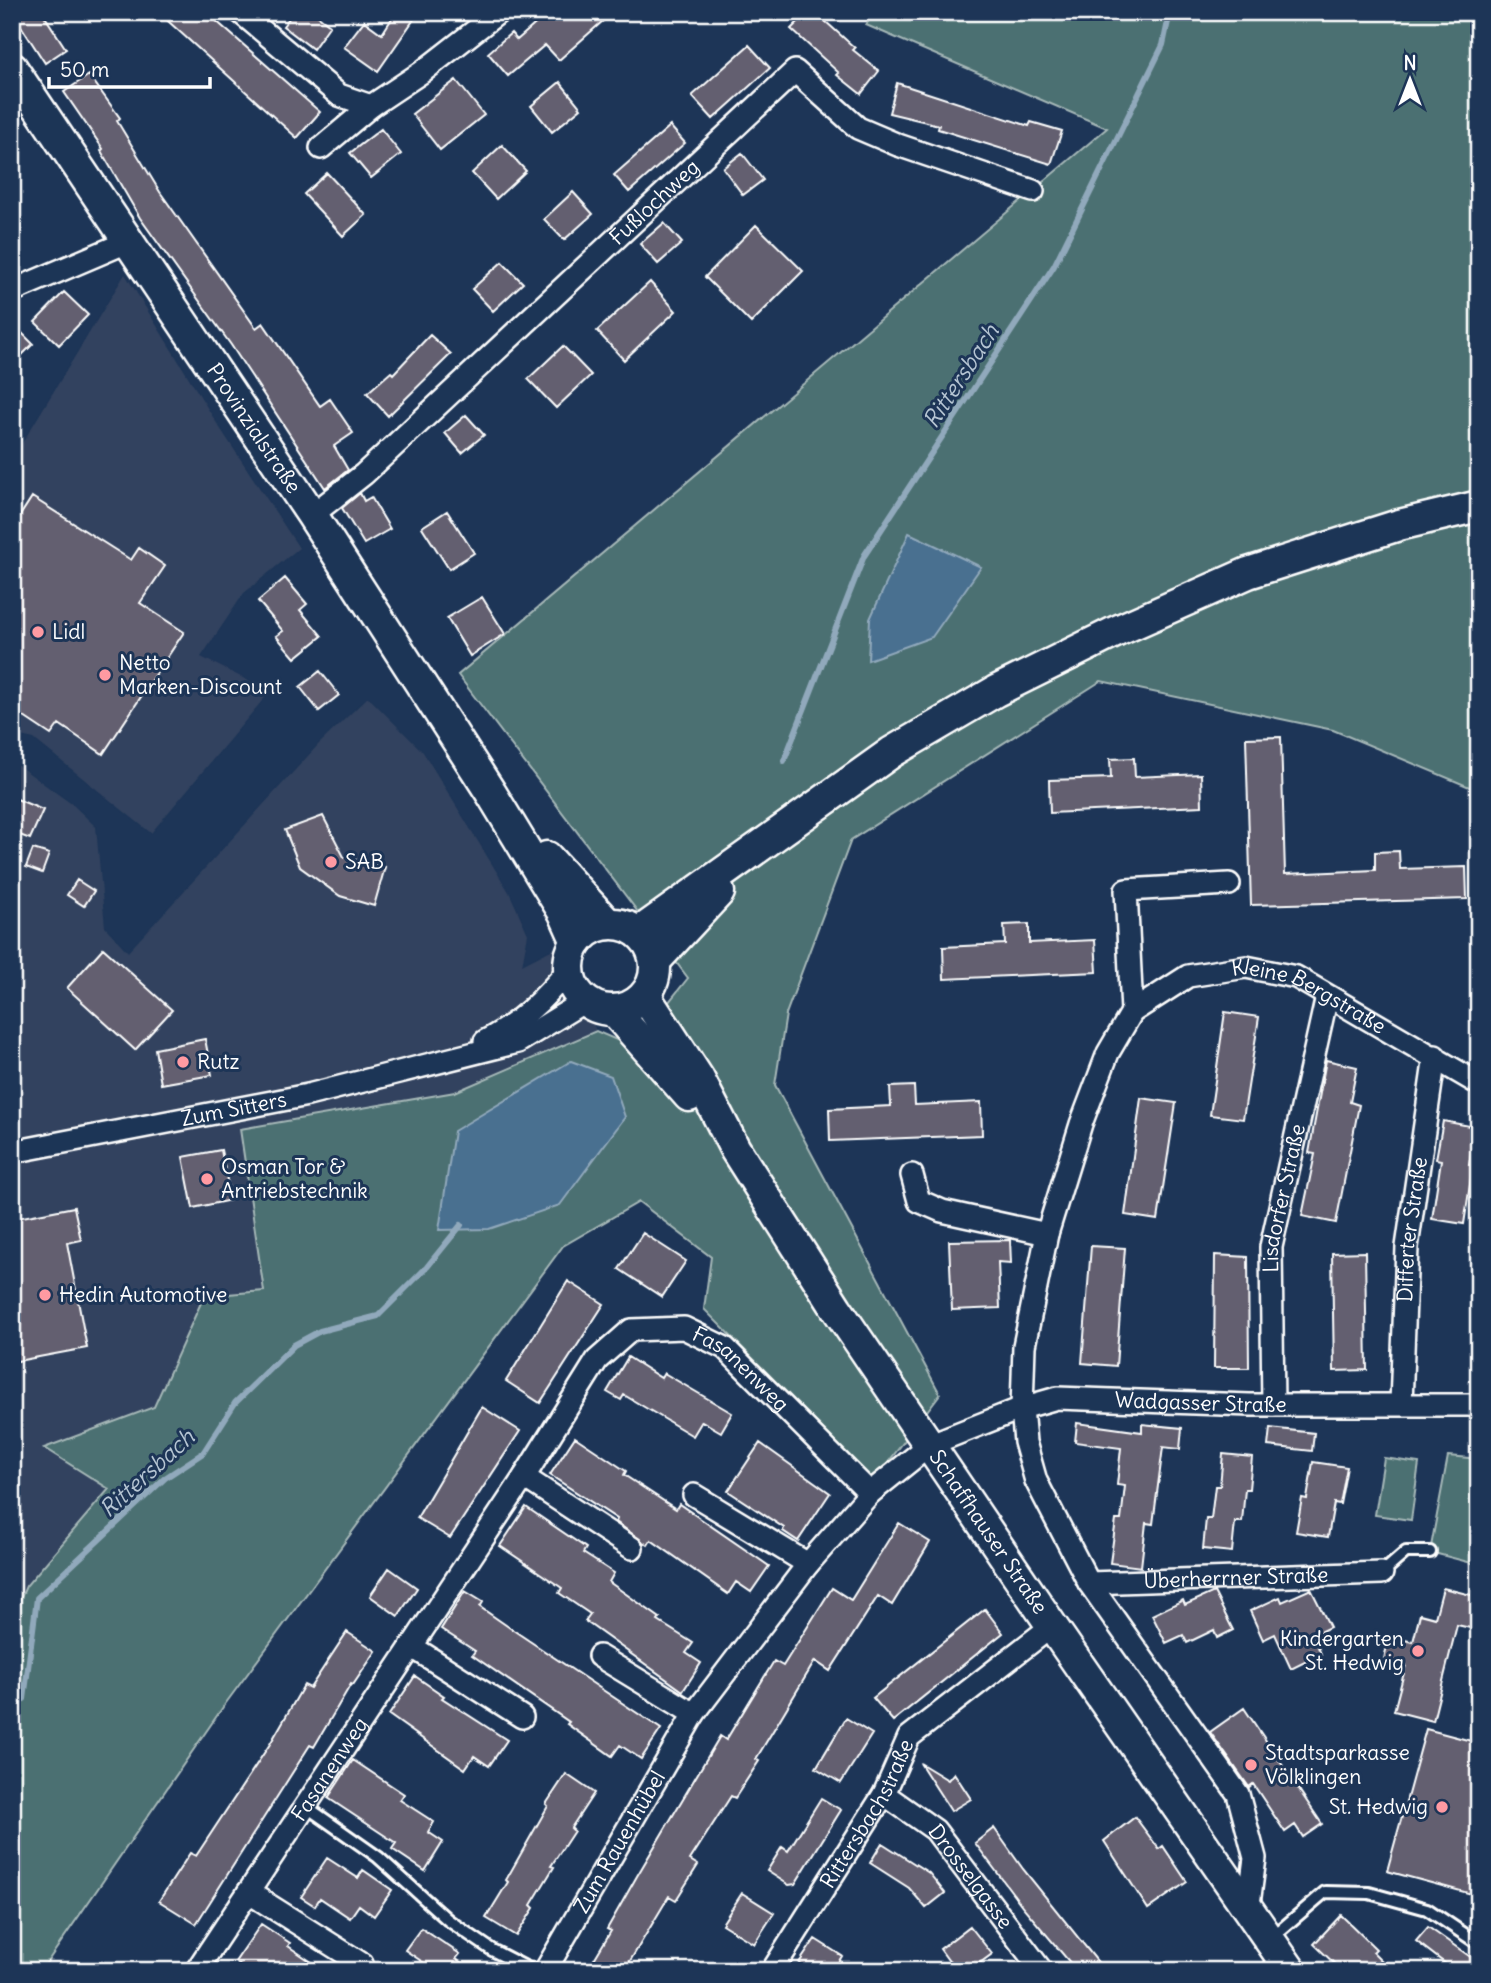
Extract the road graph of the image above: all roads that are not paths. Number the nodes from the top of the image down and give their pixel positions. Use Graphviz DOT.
graph roads {
  1 [pos="240,12"];
  2 [pos="499,12"];
  3 [pos="12,68"];
  4 [pos="371,106"];
  5 [pos="321,148"];
  6 [pos="1033,191"];
  7 [pos="127,242"];
  8 [pos="12,291"];
  9 [pos="1479,506"];
  10 [pos="312,515"];
  11 [pos="491,793"];
  12 [pos="776,834"];
  13 [pos="1229,884"];
  14 [pos="622,928"];
  15 [pos="573,955"];
  16 [pos="655,961"];
  17 [pos="645,996"];
  18 [pos="1327,996"];
  19 [pos="599,1006"];
  20 [pos="1132,1012"];
  21 [pos="1435,1056"];
  22 [pos="452,1058"];
  23 [pos="1479,1084"];
  24 [pos="735,1149"];
  25 [pos="12,1152"];
  26 [pos="912,1175"];
  27 [pos="1047,1234"];
  28 [pos="1401,1404"];
  29 [pos="1273,1405"];
  30 [pos="1479,1405"];
  31 [pos="1022,1408"];
  32 [pos="931,1444"];
  33 [pos="524,1477"];
  34 [pos="870,1493"];
  35 [pos="694,1495"];
  36 [pos="632,1548"];
  37 [pos="1430,1552"];
  38 [pos="808,1564"];
  39 [pos="1382,1573"];
  40 [pos="1089,1583"];
  41 [pos="1052,1626"];
  42 [pos="411,1646"];
  43 [pos="599,1656"];
  44 [pos="694,1714"];
  45 [pos="522,1717"];
  46 [pos="884,1794"];
  47 [pos="304,1805"];
  48 [pos="248,1892"];
  49 [pos="1248,1912"];
  50 [pos="1268,1941"];
  51 [pos="1479,1944"];
  52 [pos="362,1964"];
  53 [pos="196,1971"];
  54 [pos="533,1971"];
  55 [pos="545,1971"];
  56 [pos="772,1971"];
  57 [pos="1042,1971"];
  58 [pos="1291,1971"];
  1 -- 4 [label="street"];
  2 -- 4 [label="street"];
  3 -- 7 [label="street, Provinzialstraße"];
  4 -- 5 [label="street"];
  6 -- 10 [label="street, Fußlochweg"];
  7 -- 8 [label="street"];
  7 -- 10 [label="street, Provinzialstraße"];
  9 -- 12 [label="street"];
  10 -- 11 [label="street, Provinzialstraße"];
  11 -- 14 [label="street, Provinzialstraße"];
  11 -- 15 [label="street, Provinzialstraße"];
  12 -- 14 [label="street"];
  12 -- 16 [label="street"];
  13 -- 20 [label="street"];
  14 -- 15 [label="street"];
  14 -- 16 [label="street"];
  15 -- 19 [label="street"];
  15 -- 22 [label="street, Zum Sitters"];
  16 -- 17 [label="street"];
  17 -- 19 [label="street"];
  17 -- 24 [label="street, Schaffhauser Straße"];
  18 -- 20 [label="street, Kleine Bergstraße"];
  18 -- 21 [label="street, Kleine Bergstraße"];
  18 -- 29 [label="street, Lisdorfer Straße"];
  19 -- 22 [label="street, Zum Sitters"];
  19 -- 24 [label="street, Schaffhauser Straße"];
  20 -- 27 [label="street, Kleine Bergstraße"];
  21 -- 23 [label="street, Kleine Bergstraße"];
  21 -- 28 [label="street, Differter Straße"];
  22 -- 25 [label="street, Zum Sitters"];
  24 -- 32 [label="street, Schaffhauser Straße"];
  26 -- 27 [label="street"];
  27 -- 31 [label="street, Kleine Bergstraße"];
  28 -- 29 [label="street, Wadgasser Straße"];
  28 -- 30 [label="street, Wadgasser Straße"];
  29 -- 31 [label="street, Wadgasser Straße"];
  31 -- 32 [label="street, Wadgasser Straße"];
  31 -- 40 [label="street, Kleine Bergstraße"];
  32 -- 34 [label="street, Zum Rauenhübel"];
  32 -- 41 [label="street, Schaffhauser Straße"];
  33 -- 34 [label="street, Fasanenweg"];
  33 -- 36 [label="street"];
  33 -- 42 [label="street, Fasanenweg"];
  34 -- 38 [label="street, Zum Rauenhübel"];
  35 -- 38 [label="street"];
  37 -- 39 [label="lane"];
  38 -- 44 [label="street, Zum Rauenhübel"];
  39 -- 40 [label="street, Überherrner Straße"];
  40 -- 49 [label="street"];
  41 -- 46 [label="street, Rittersbachstraße"];
  41 -- 49 [label="street, Schaffhauser Straße"];
  42 -- 45 [label="street"];
  42 -- 47 [label="street, Fasanenweg"];
  43 -- 44 [label="street"];
  44 -- 55 [label="street, Zum Rauenhübel"];
  46 -- 56 [label="street, Rittersbachstraße"];
  46 -- 57 [label="street, Drosselgasse"];
  47 -- 48 [label="street, Fasanenweg"];
  47 -- 54 [label="lane"];
  48 -- 52 [label="street"];
  48 -- 53 [label="street, Fasanenweg"];
  49 -- 50 [label="street, Schaffhauser Straße"];
  50 -- 51 [label="lane"];
  50 -- 58 [label="street, Schaffhauser Straße"];
}
